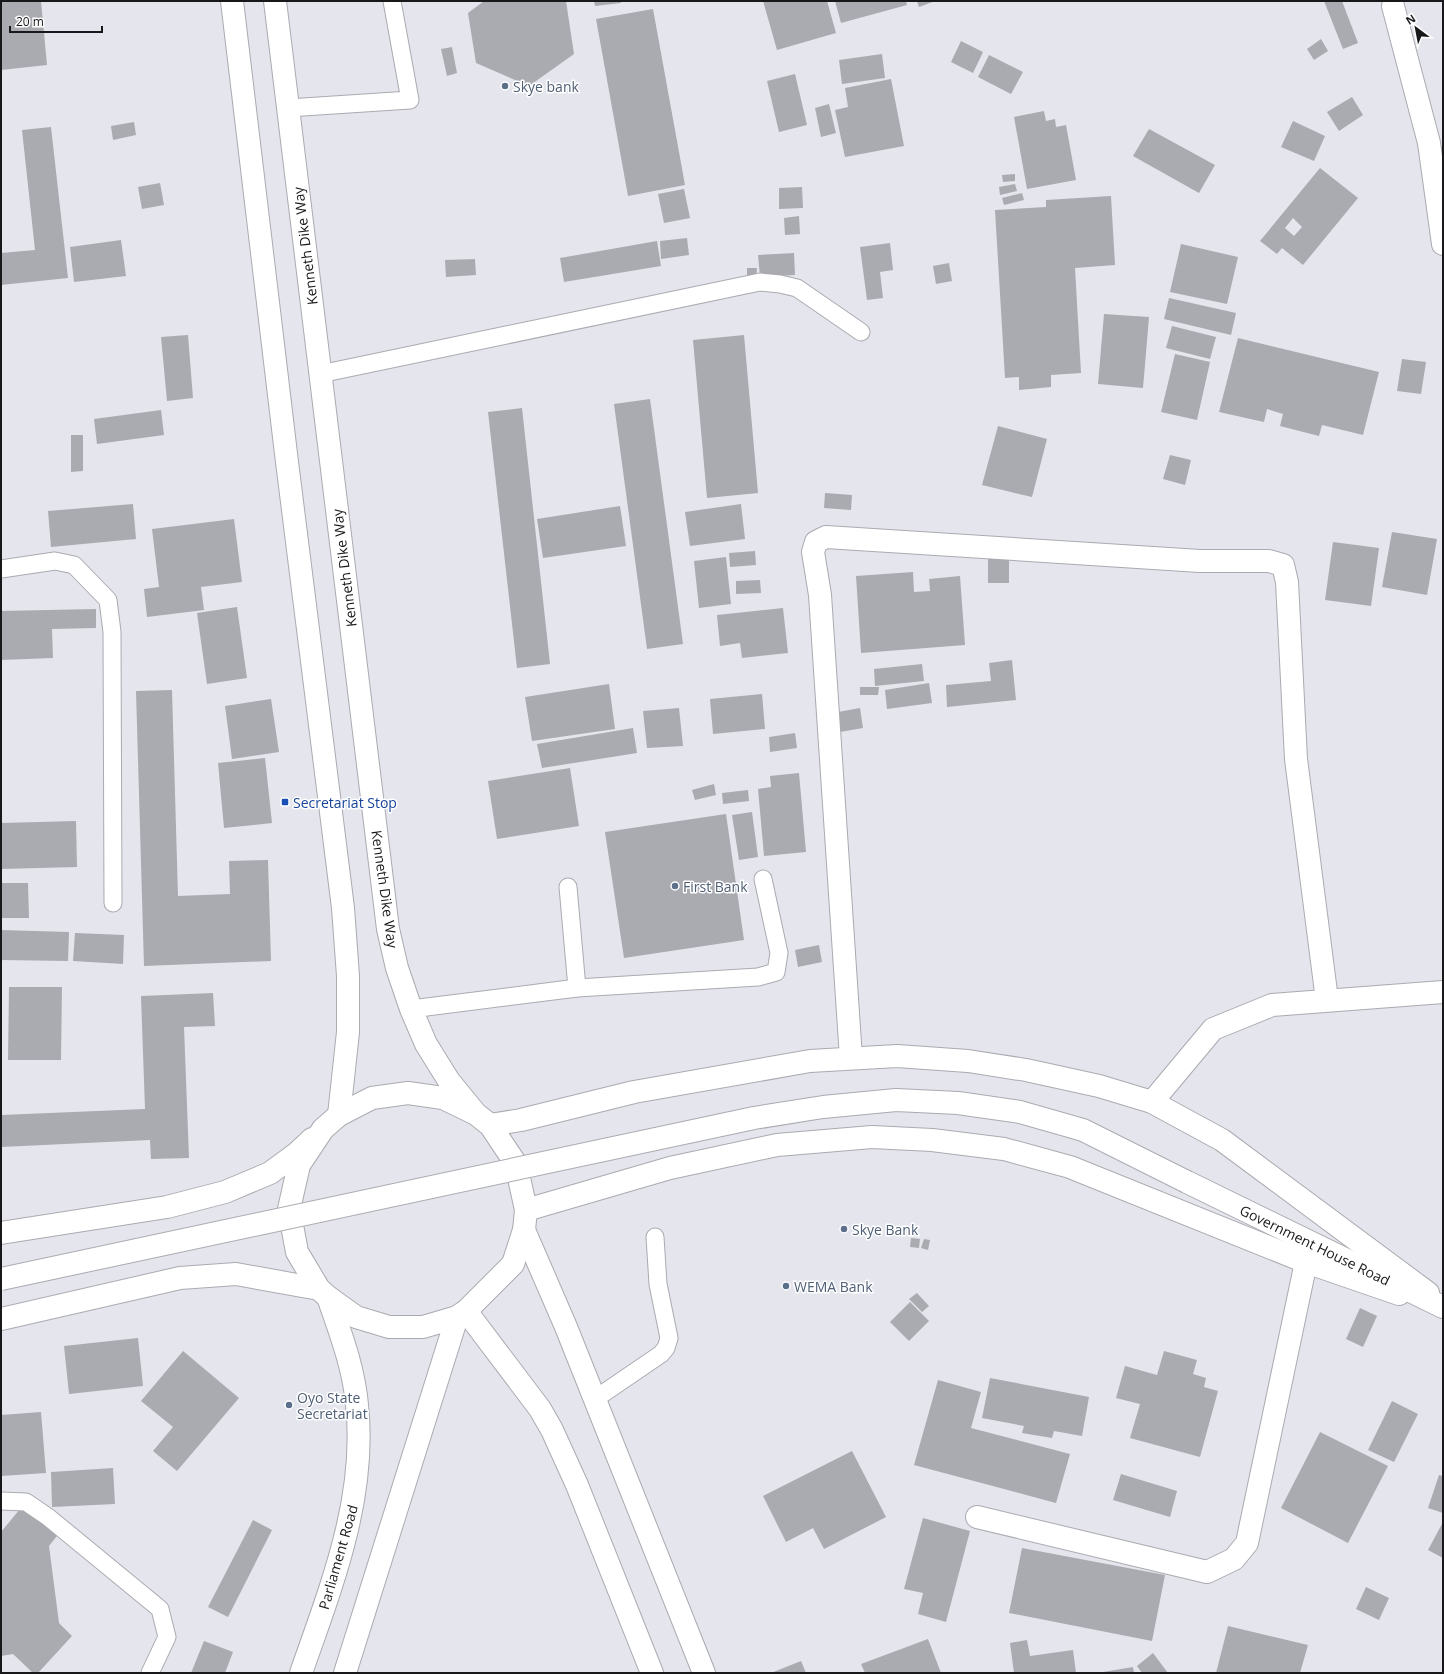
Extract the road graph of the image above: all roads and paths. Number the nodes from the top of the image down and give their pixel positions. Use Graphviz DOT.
graph roads {
  1 [pos="232,1"];
  2 [pos="275,1"];
  3 [pos="392,1"];
  4 [pos="1394,6"];
  5 [pos="288,108"];
  6 [pos="1443,244"];
  7 [pos="861,332"];
  8 [pos="320,374"];
  9 [pos="1,569"];
  10 [pos="763,879"];
  11 [pos="568,887"];
  12 [pos="113,903"];
  13 [pos="577,988"];
  14 [pos="1443,992"];
  15 [pos="1327,1000"];
  16 [pos="411,1009"];
  17 [pos="851,1058"];
  18 [pos="1152,1102"];
  19 [pos="483,1119"];
  20 [pos="331,1122"];
  21 [pos="525,1220"];
  22 [pos="1,1234"];
  23 [pos="655,1237"];
  24 [pos="1306,1262"];
  25 [pos="1,1279"];
  26 [pos="323,1293"];
  27 [pos="1443,1307"];
  28 [pos="461,1314"];
  29 [pos="1,1320"];
  30 [pos="595,1399"];
  31 [pos="1,1501"];
  32 [pos="976,1517"];
  33 [pos="150,1673"];
  34 [pos="301,1673"];
  35 [pos="345,1673"];
  36 [pos="652,1673"];
  37 [pos="704,1673"];
  1 -- 20 [label="main road"];
  2 -- 5 [label="main road, Kenneth Dike Way"];
  3 -- 5 [label="lane"];
  4 -- 6 [label="main road"];
  5 -- 8 [label="main road, Kenneth Dike Way"];
  7 -- 8 [label="lane"];
  8 -- 16 [label="main road, Kenneth Dike Way"];
  9 -- 12 [label="lane"];
  10 -- 13 [label="lane"];
  11 -- 13 [label="lane"];
  13 -- 16 [label="lane"];
  14 -- 15 [label="main road"];
  15 -- 17 [label="main road"];
  15 -- 18 [label="main road"];
  16 -- 19 [label="main road, Kenneth Dike Way"];
  17 -- 18 [label="main road"];
  17 -- 19 [label="main road"];
  18 -- 27 [label="main road"];
  19 -- 20 [label="main road"];
  19 -- 21 [label="main road, Kenneth Dike Way"];
  20 -- 22 [label="main road"];
  20 -- 26 [label="main road"];
  21 -- 24 [label="main road"];
  21 -- 28 [label="main road"];
  21 -- 30 [label="main road, Kenneth Dike Way"];
  23 -- 30 [label="lane"];
  24 -- 27 [label="main road"];
  24 -- 32 [label="main road"];
  25 -- 27 [label="main road, Government House Road, bridge"];
  26 -- 28 [label="main road"];
  26 -- 29 [label="main road"];
  26 -- 34 [label="main road, Parliament Road"];
  28 -- 35 [label="main road"];
  28 -- 36 [label="main road"];
  30 -- 37 [label="main road, Kenneth Dike Way"];
  31 -- 33 [label="lane"];
}
